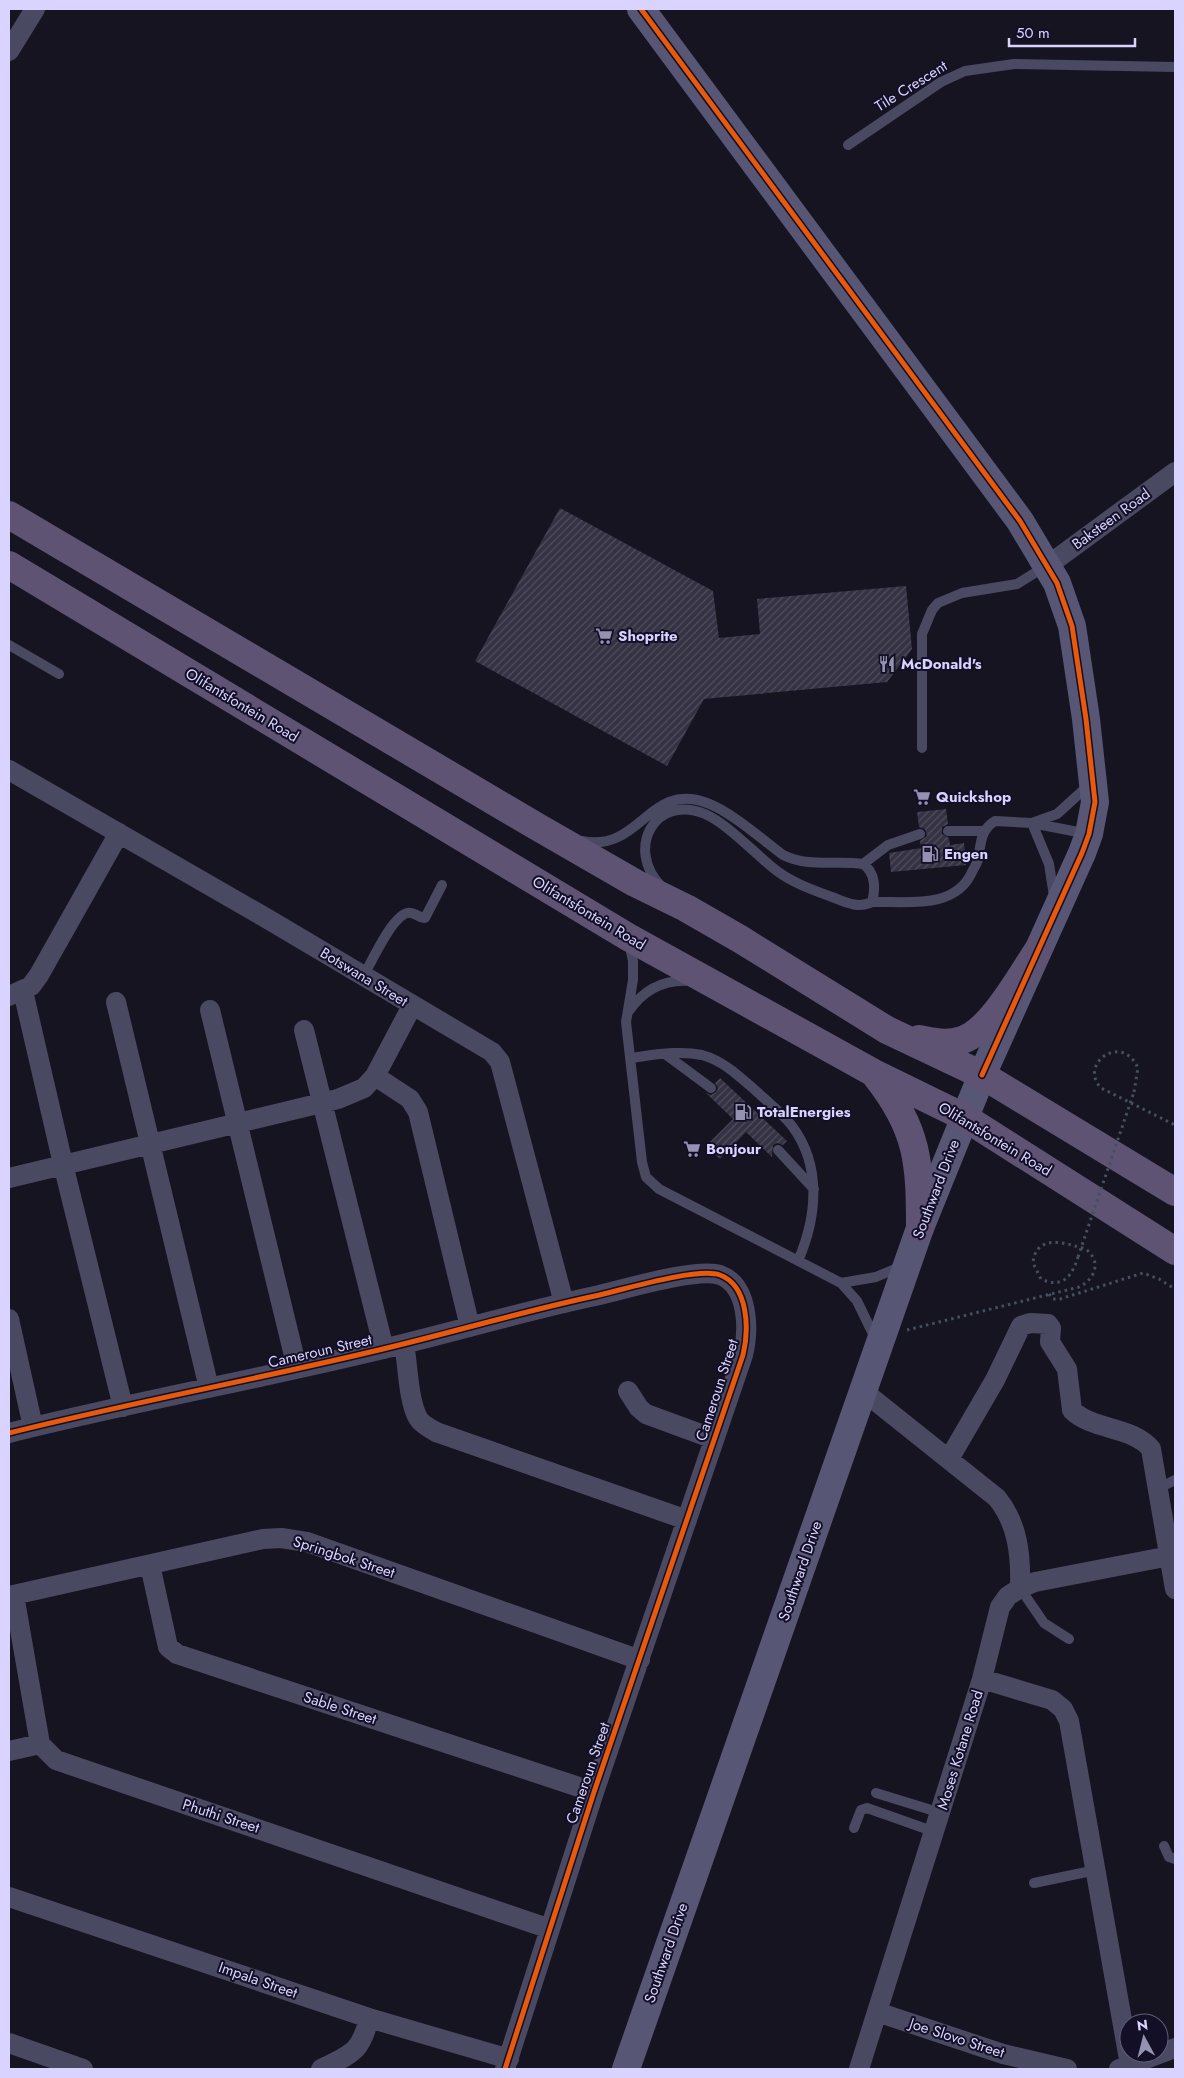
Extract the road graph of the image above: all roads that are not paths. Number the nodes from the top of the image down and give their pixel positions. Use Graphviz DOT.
graph roads {
  1 [pos="35,9"];
  2 [pos="641,9"];
  3 [pos="9,52"];
  4 [pos="1175,68"];
  5 [pos="848,145"];
  6 [pos="1175,472"];
  7 [pos="9,515"];
  8 [pos="9,565"];
  9 [pos="1047,566"];
  10 [pos="9,646"];
  11 [pos="59,674"];
  12 [pos="922,748"];
  13 [pos="12,775"];
  14 [pos="1093,780"];
  15 [pos="1032,823"];
  16 [pos="536,826"];
  17 [pos="948,831"];
  18 [pos="984,831"];
  19 [pos="119,833"];
  20 [pos="920,834"];
  21 [pos="1089,834"];
  22 [pos="863,864"];
  23 [pos="442,885"];
  24 [pos="872,902"];
  25 [pos="686,908"];
  26 [pos="1055,914"];
  27 [pos="628,937"];
  28 [pos="1038,950"];
  29 [pos="364,977"];
  30 [pos="709,983"];
  31 [pos="16,994"];
  32 [pos="116,1002"];
  33 [pos="412,1006"];
  34 [pos="210,1010"];
  35 [pos="626,1016"];
  36 [pos="304,1030"];
  37 [pos="887,1030"];
  38 [pos="665,1054"];
  39 [pos="630,1058"];
  40 [pos="874,1073"];
  41 [pos="982,1075"];
  42 [pos="375,1076"];
  43 [pos="711,1088"];
  44 [pos="324,1102"];
  45 [pos="964,1117"];
  46 [pos="239,1123"];
  47 [pos="149,1144"];
  48 [pos="778,1150"];
  49 [pos="63,1164"];
  50 [pos="9,1178"];
  51 [pos="814,1189"];
  52 [pos="1175,1192"];
  53 [pos="920,1228"];
  54 [pos="1175,1251"];
  55 [pos="798,1261"];
  56 [pos="908,1263"];
  57 [pos="841,1283"];
  58 [pos="564,1302"];
  59 [pos="9,1319"];
  60 [pos="470,1327"];
  61 [pos="880,1341"];
  62 [pos="404,1344"];
  63 [pos="384,1349"];
  64 [pos="297,1368"];
  65 [pos="209,1388"];
  66 [pos="628,1391"];
  67 [pos="863,1391"];
  68 [pos="123,1407"];
  69 [pos="33,1427"];
  70 [pos="9,1433"];
  71 [pos="714,1440"];
  72 [pos="949,1459"];
  73 [pos="1166,1485"];
  74 [pos="687,1520"];
  75 [pos="1172,1555"];
  76 [pos="150,1565"];
  77 [pos="1020,1588"];
  78 [pos="1175,1589"];
  79 [pos="12,1595"];
  80 [pos="1069,1639"];
  81 [pos="640,1660"];
  82 [pos="982,1679"];
  83 [pos="40,1744"];
  84 [pos="9,1750"];
  85 [pos="594,1792"];
  86 [pos="876,1793"];
  87 [pos="938,1822"];
  88 [pos="854,1828"];
  89 [pos="1164,1846"];
  90 [pos="1175,1860"];
  91 [pos="1096,1870"];
  92 [pos="1034,1883"];
  93 [pos="9,1897"];
  94 [pos="550,1929"];
  95 [pos="877,2012"];
  96 [pos="370,2018"];
  97 [pos="9,2043"];
  98 [pos="1175,2048"];
  99 [pos="1000,2061"];
  100 [pos="507,2064"];
  101 [pos="1125,2068"];
  102 [pos="82,2069"];
  103 [pos="321,2069"];
  104 [pos="626,2069"];
  105 [pos="859,2069"];
  106 [pos="1066,2069"];
  1 -- 3 [label="street"];
  2 -- 9 [label="street, Southward Drive"];
  4 -- 5 [label="lane, Tile Crescent"];
  6 -- 9 [label="street, Baksteen Road"];
  7 -- 16 [label="main road"];
  8 -- 27 [label="main road, Olifantsfontein Road"];
  9 -- 12 [label="lane"];
  9 -- 14 [label="street, Southward Drive"];
  10 -- 11 [label="lane"];
  13 -- 19 [label="street, Botswana Street"];
  14 -- 15 [label="lane"];
  14 -- 21 [label="street, Southward Drive"];
  15 -- 18 [label="lane"];
  15 -- 21 [label="lane"];
  15 -- 26 [label="lane"];
  16 -- 22 [label="lane"];
  16 -- 25 [label="main road"];
  17 -- 18 [label="lane"];
  18 -- 24 [label="lane"];
  19 -- 29 [label="street, Botswana Street"];
  19 -- 31 [label="street"];
  20 -- 22 [label="lane"];
  21 -- 26 [label="street, Southward Drive"];
  22 -- 24 [label="lane"];
  23 -- 29 [label="lane"];
  24 -- 25 [label="lane"];
  25 -- 37 [label="main road"];
  26 -- 28 [label="street, Southward Drive"];
  27 -- 30 [label="main road, Olifantsfontein Road"];
  27 -- 35 [label="lane"];
  28 -- 37 [label="main road"];
  28 -- 41 [label="street, Southward Drive"];
  29 -- 33 [label="street, Botswana Street"];
  30 -- 35 [label="lane"];
  30 -- 40 [label="main road, Olifantsfontein Road"];
  31 -- 49 [label="street"];
  32 -- 47 [label="street"];
  33 -- 42 [label="street"];
  33 -- 58 [label="street, Botswana Street"];
  34 -- 46 [label="street"];
  35 -- 39 [label="lane"];
  36 -- 44 [label="street"];
  37 -- 41 [label="main road"];
  38 -- 39 [label="lane"];
  38 -- 43 [label="lane"];
  38 -- 51 [label="lane"];
  39 -- 55 [label="lane"];
  40 -- 45 [label="main road, Olifantsfontein Road"];
  40 -- 53 [label="main road"];
  41 -- 45 [label="street, Southward Drive"];
  41 -- 52 [label="main road"];
  42 -- 44 [label="street"];
  42 -- 60 [label="street"];
  44 -- 46 [label="street"];
  44 -- 63 [label="street"];
  45 -- 53 [label="street, Southward Drive"];
  45 -- 54 [label="main road, Olifantsfontein Road"];
  46 -- 47 [label="street"];
  46 -- 64 [label="street"];
  47 -- 49 [label="street"];
  47 -- 65 [label="street"];
  48 -- 51 [label="lane"];
  49 -- 50 [label="street"];
  49 -- 68 [label="street"];
  51 -- 55 [label="lane"];
  53 -- 56 [label="street, Southward Drive"];
  55 -- 57 [label="lane"];
  56 -- 57 [label="lane"];
  56 -- 61 [label="street, Southward Drive"];
  57 -- 61 [label="lane"];
  58 -- 60 [label="street, Cameroun Street"];
  58 -- 71 [label="street, Cameroun Street"];
  59 -- 69 [label="street"];
  60 -- 62 [label="street, Cameroun Street"];
  61 -- 67 [label="street, Southward Drive"];
  62 -- 63 [label="street, Cameroun Street"];
  62 -- 74 [label="street"];
  63 -- 64 [label="street, Cameroun Street"];
  64 -- 65 [label="street, Cameroun Street"];
  65 -- 68 [label="street, Cameroun Street"];
  66 -- 71 [label="street"];
  67 -- 72 [label="street"];
  67 -- 104 [label="street, Southward Drive"];
  68 -- 69 [label="street, Cameroun Street"];
  69 -- 70 [label="street, Cameroun Street"];
  71 -- 74 [label="street, Cameroun Street"];
  72 -- 73 [label="street"];
  72 -- 77 [label="street"];
  73 -- 75 [label="street"];
  74 -- 81 [label="street, Cameroun Street"];
  75 -- 77 [label="street, Moses Kotane Road"];
  75 -- 78 [label="street"];
  76 -- 79 [label="street, Springbok Street"];
  76 -- 81 [label="street, Springbok Street"];
  76 -- 85 [label="street, Sable Street"];
  77 -- 80 [label="lane"];
  77 -- 82 [label="street, Moses Kotane Road"];
  79 -- 83 [label="street"];
  81 -- 85 [label="street, Cameroun Street"];
  82 -- 87 [label="street, Moses Kotane Road"];
  82 -- 91 [label="street"];
  83 -- 84 [label="street"];
  83 -- 94 [label="street, Phuthi Street"];
  85 -- 94 [label="street, Cameroun Street"];
  86 -- 87 [label="lane"];
  87 -- 88 [label="lane"];
  87 -- 95 [label="street, Moses Kotane Road"];
  89 -- 90 [label="lane"];
  91 -- 92 [label="lane"];
  91 -- 101 [label="street"];
  93 -- 96 [label="street, Impala Street"];
  94 -- 100 [label="street, Cameroun Street"];
  95 -- 99 [label="street, Joe Slovo Street"];
  95 -- 105 [label="street, Moses Kotane Road"];
  96 -- 100 [label="street, Impala Street"];
  96 -- 103 [label="street"];
  97 -- 102 [label="street"];
  98 -- 101 [label="street"];
  99 -- 106 [label="street, Joe Slovo Street"];
}
